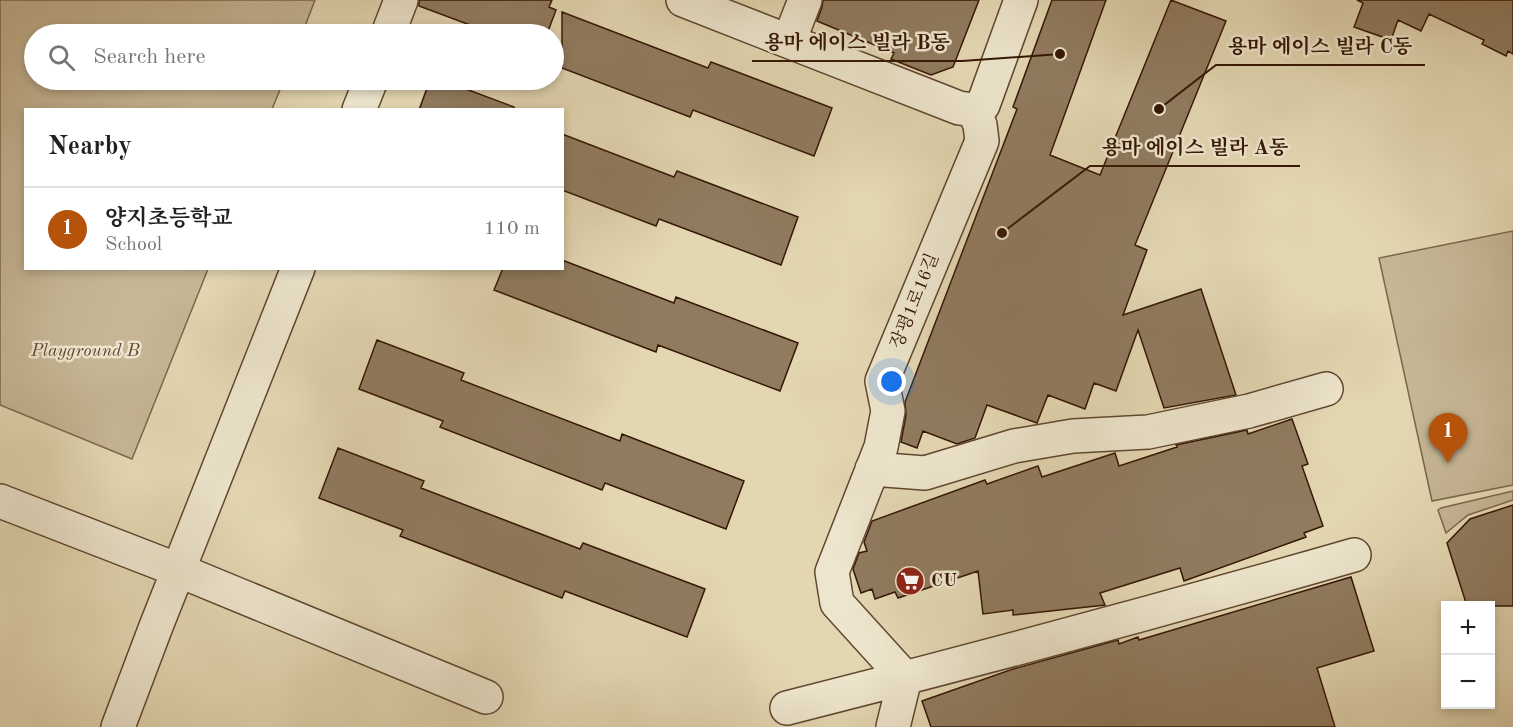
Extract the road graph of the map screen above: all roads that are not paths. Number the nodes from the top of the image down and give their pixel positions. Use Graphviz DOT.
graph roads {
  1 [pos="401,0"];
  2 [pos="683,0"];
  3 [pos="805,0"];
  4 [pos="1021,0"];
  5 [pos="392,24"];
  6 [pos="789,41"];
  7 [pos="367,90"];
  8 [pos="360,108"];
  9 [pos="974,110"];
  10 [pos="297,270"];
  11 [pos="1326,389"];
  12 [pos="872,469"];
  13 [pos="0,501"];
  14 [pos="1354,555"];
  15 [pos="178,570"];
  16 [pos="905,678"];
  17 [pos="486,697"];
  18 [pos="787,708"];
  19 [pos="118,727"];
  20 [pos="892,727"];
  1 -- 5 [label="street"];
  2 -- 6 [label="street"];
  3 -- 6 [label="street"];
  4 -- 9 [label="street"];
  6 -- 9 [label="street"];
  7 -- 8 [label="street"];
  9 -- 12 [label="street, 장평1로16길"];
  10 -- 15 [label="street"];
  11 -- 12 [label="street"];
  12 -- 16 [label="street, 장평1로16길"];
  13 -- 15 [label="street"];
  14 -- 16 [label="street"];
  15 -- 17 [label="street"];
  15 -- 19 [label="street"];
  16 -- 18 [label="street"];
  16 -- 20 [label="street"];
}
